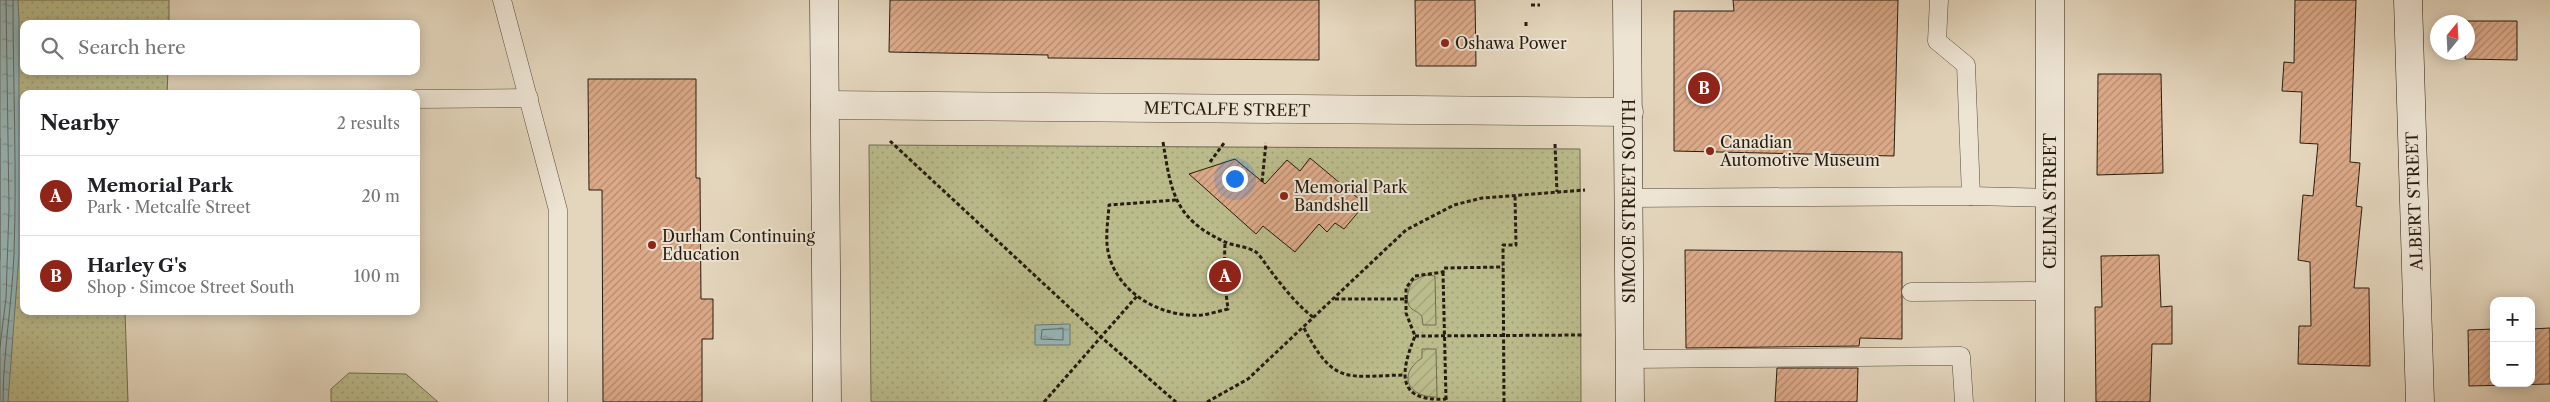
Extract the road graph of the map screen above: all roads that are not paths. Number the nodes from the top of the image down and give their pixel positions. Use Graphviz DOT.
graph roads {
  1 [pos="502,0"];
  2 [pos="824,0"];
  3 [pos="1627,0"];
  4 [pos="1939,0"];
  5 [pos="2050,0"];
  6 [pos="2408,0"];
  7 [pos="529,98"];
  8 [pos="420,99"];
  9 [pos="825,105"];
  10 [pos="1629,112"];
  11 [pos="1971,196"];
  12 [pos="1629,198"];
  13 [pos="2050,198"];
  14 [pos="1911,292"];
  15 [pos="2050,292"];
  16 [pos="1630,359"];
  17 [pos="558,402"];
  18 [pos="828,402"];
  19 [pos="1630,402"];
  20 [pos="1964,402"];
  21 [pos="2050,402"];
  22 [pos="2420,402"];
  1 -- 7 [label="lane"];
  2 -- 9 [label="street"];
  3 -- 10 [label="street, SIMCOE STREET SOUTH"];
  4 -- 11 [label="lane"];
  5 -- 13 [label="street, CELINA STREET"];
  6 -- 22 [label="street, ALBERT STREET"];
  7 -- 8 [label="lane"];
  7 -- 17 [label="lane"];
  9 -- 10 [label="street, METCALFE STREET"];
  9 -- 18 [label="street"];
  10 -- 12 [label="street, SIMCOE STREET SOUTH"];
  11 -- 12 [label="lane"];
  11 -- 13 [label="lane"];
  12 -- 16 [label="street, SIMCOE STREET SOUTH"];
  13 -- 15 [label="street, CELINA STREET"];
  14 -- 15 [label="lane"];
  15 -- 21 [label="street, CELINA STREET"];
  16 -- 19 [label="street, SIMCOE STREET SOUTH"];
  16 -- 20 [label="lane"];
}
